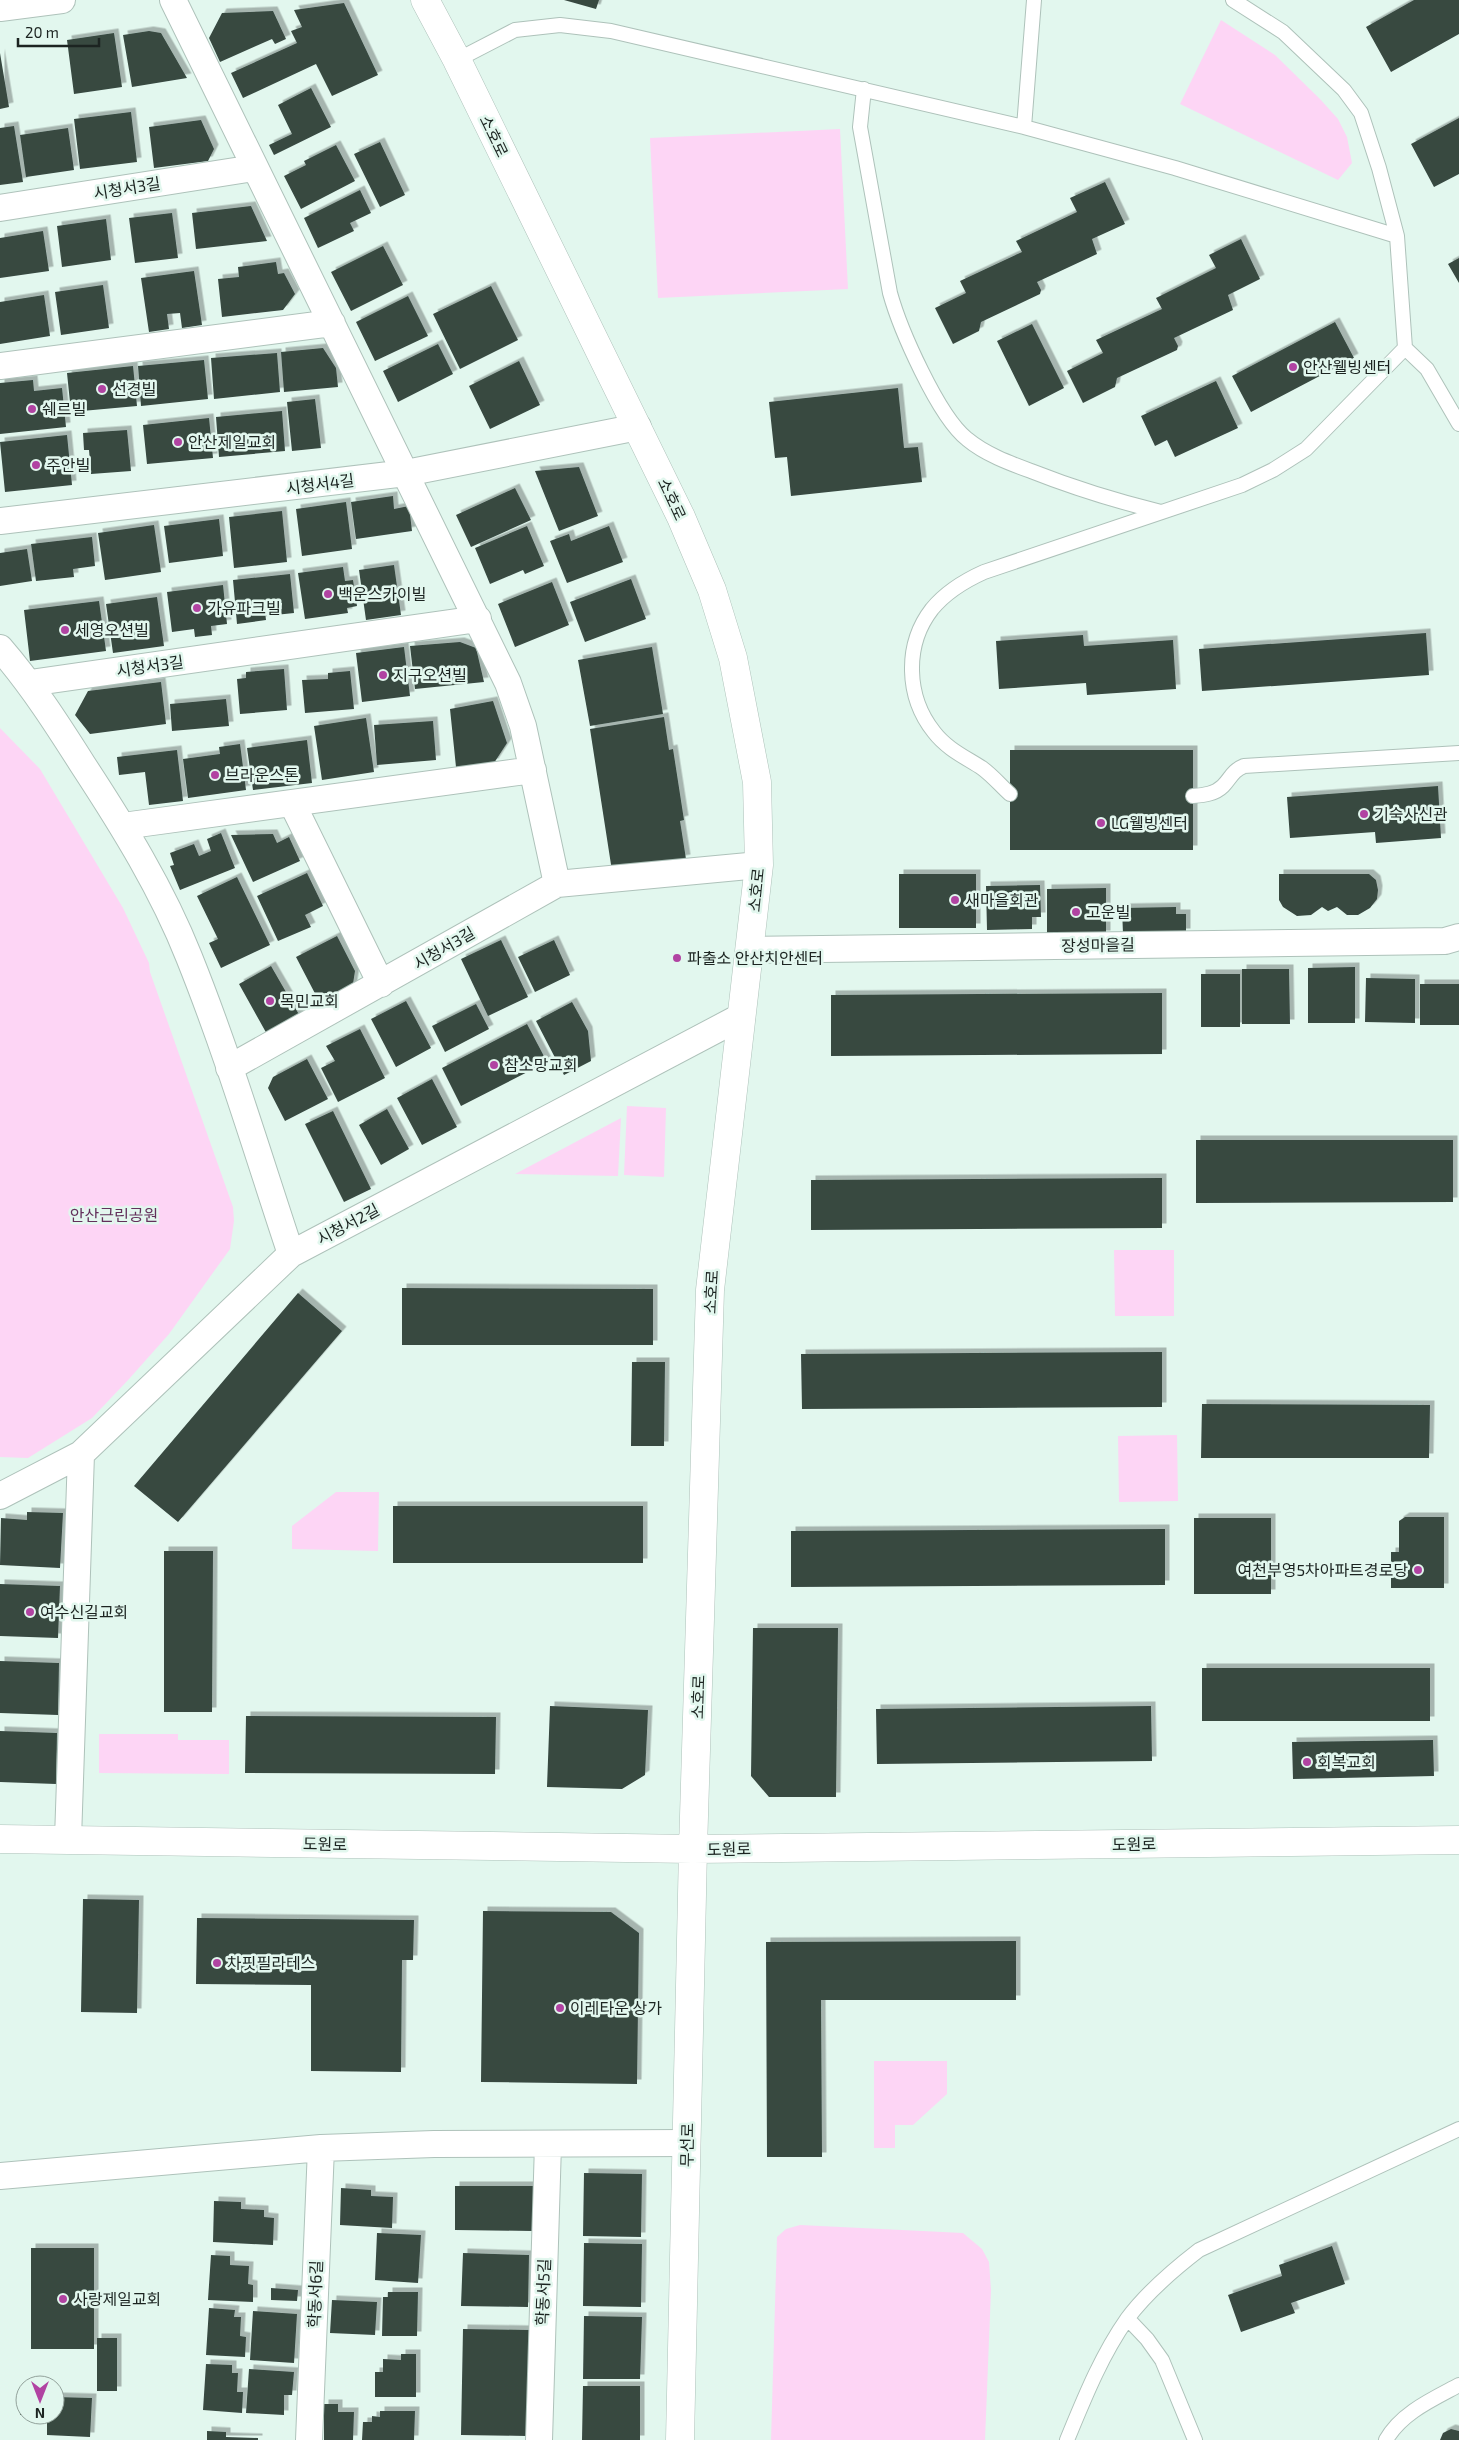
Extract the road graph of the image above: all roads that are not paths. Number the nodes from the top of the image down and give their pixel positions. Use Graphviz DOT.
graph roads {
  1 [pos="62,0"];
  2 [pos="173,0"];
  3 [pos="425,0"];
  4 [pos="1034,0"];
  5 [pos="1233,0"];
  6 [pos="0,8"];
  7 [pos="457,60"];
  8 [pos="864,89"];
  9 [pos="1024,127"];
  10 [pos="254,168"];
  11 [pos="0,208"];
  12 [pos="1397,236"];
  13 [pos="332,322"];
  14 [pos="1405,348"];
  15 [pos="0,366"];
  16 [pos="1459,424"];
  17 [pos="638,427"];
  18 [pos="406,473"];
  19 [pos="1161,512"];
  20 [pos="0,521"];
  21 [pos="478,619"];
  22 [pos="0,648"];
  23 [pos="30,682"];
  24 [pos="1459,754"];
  25 [pos="534,770"];
  26 [pos="1010,794"];
  27 [pos="1193,796"];
  28 [pos="292,803"];
  29 [pos="123,826"];
  30 [pos="759,865"];
  31 [pos="558,884"];
  32 [pos="1454,940"];
  33 [pos="750,950"];
  34 [pos="381,984"];
  35 [pos="742,1016"];
  36 [pos="229,1068"];
  37 [pos="291,1254"];
  38 [pos="81,1454"];
  39 [pos="0,1496"];
  40 [pos="0,1838"];
  41 [pos="68,1840"];
  42 [pos="1459,1840"];
  43 [pos="693,1849"];
  44 [pos="1459,2129"];
  45 [pos="687,2143"];
  46 [pos="548,2144"];
  47 [pos="321,2148"];
  48 [pos="0,2176"];
  49 [pos="1128,2319"];
  50 [pos="1459,2385"];
  51 [pos="309,2440"];
  52 [pos="539,2440"];
  53 [pos="680,2440"];
  54 [pos="1067,2440"];
  55 [pos="1195,2440"];
  56 [pos="1386,2440"];
  1 -- 6 [label="street"];
  2 -- 10 [label="street"];
  3 -- 7 [label="street, 소호로"];
  4 -- 9 [label="lane"];
  5 -- 12 [label="lane"];
  7 -- 8 [label="lane"];
  7 -- 17 [label="street, 소호로"];
  8 -- 9 [label="lane"];
  8 -- 19 [label="lane"];
  9 -- 12 [label="lane"];
  10 -- 11 [label="street, 시청서3길"];
  10 -- 13 [label="street"];
  12 -- 14 [label="lane"];
  13 -- 15 [label="street"];
  13 -- 18 [label="street"];
  14 -- 16 [label="lane"];
  14 -- 19 [label="lane"];
  17 -- 18 [label="street, 시청서4길"];
  17 -- 30 [label="street, 소호로"];
  18 -- 20 [label="street, 시청서4길"];
  18 -- 21 [label="street"];
  19 -- 26 [label="lane"];
  21 -- 23 [label="street, 시청서3길"];
  21 -- 25 [label="street"];
  22 -- 23 [label="street"];
  23 -- 29 [label="street"];
  24 -- 27 [label="lane"];
  25 -- 28 [label="street"];
  25 -- 31 [label="street"];
  28 -- 29 [label="street"];
  28 -- 34 [label="street"];
  29 -- 36 [label="street"];
  30 -- 31 [label="street"];
  30 -- 33 [label="street, 소호로"];
  31 -- 34 [label="street, 시청서3길"];
  32 -- 33 [label="street, 장성마을길"];
  33 -- 35 [label="street, 소호로"];
  34 -- 36 [label="street, 시청서3길"];
  35 -- 37 [label="street, 시청서2길"];
  35 -- 43 [label="street, 소호로"];
  36 -- 37 [label="street"];
  37 -- 38 [label="street, 시청서2길"];
  38 -- 39 [label="street, 시청서2길"];
  38 -- 41 [label="street"];
  40 -- 41 [label="street, 도원로"];
  41 -- 43 [label="street, 도원로"];
  42 -- 43 [label="street, 도원로"];
  43 -- 45 [label="street, 무선로"];
  44 -- 49 [label="lane"];
  45 -- 46 [label="street"];
  45 -- 53 [label="street, 무선로"];
  46 -- 47 [label="street"];
  46 -- 52 [label="street, 학동서5길"];
  47 -- 48 [label="street"];
  47 -- 51 [label="street, 학동서6길"];
  49 -- 54 [label="lane"];
  49 -- 55 [label="lane"];
  50 -- 56 [label="lane"];
}
